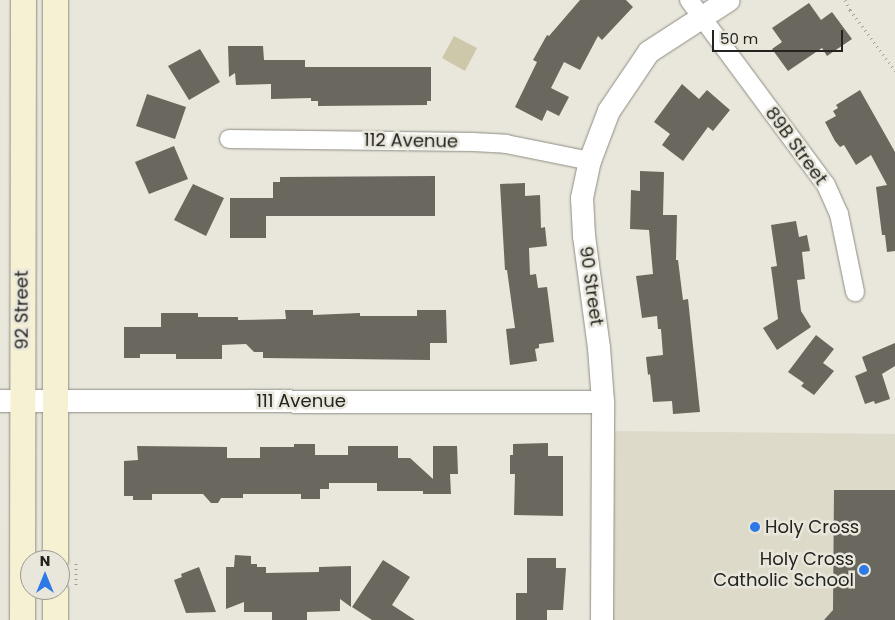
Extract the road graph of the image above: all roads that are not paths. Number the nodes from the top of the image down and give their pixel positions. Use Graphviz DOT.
graph roads {
  1 [pos="23,0"];
  2 [pos="55,0"];
  3 [pos="729,0"];
  4 [pos="695,8"];
  5 [pos="229,139"];
  6 [pos="590,161"];
  7 [pos="856,292"];
  8 [pos="11,401"];
  9 [pos="54,401"];
  10 [pos="603,402"];
  11 [pos="55,550"];
  12 [pos="55,600"];
  13 [pos="22,620"];
  14 [pos="55,620"];
  15 [pos="602,620"];
  1 -- 8 [label="main road, 92 Street"];
  2 -- 9 [label="main road, 92 Street"];
  3 -- 4 [label="street, 90 Street"];
  4 -- 6 [label="street, 90 Street"];
  4 -- 7 [label="street, 89B Street"];
  5 -- 6 [label="street, 112 Avenue"];
  6 -- 10 [label="street, 90 Street"];
  8 -- 9 [label="street, 111 Avenue"];
  8 -- 13 [label="main road, 92 Street"];
  9 -- 10 [label="street, 111 Avenue"];
  9 -- 11 [label="main road, 92 Street"];
  10 -- 15 [label="street, 90 Street"];
  12 -- 14 [label="main road"];
}
